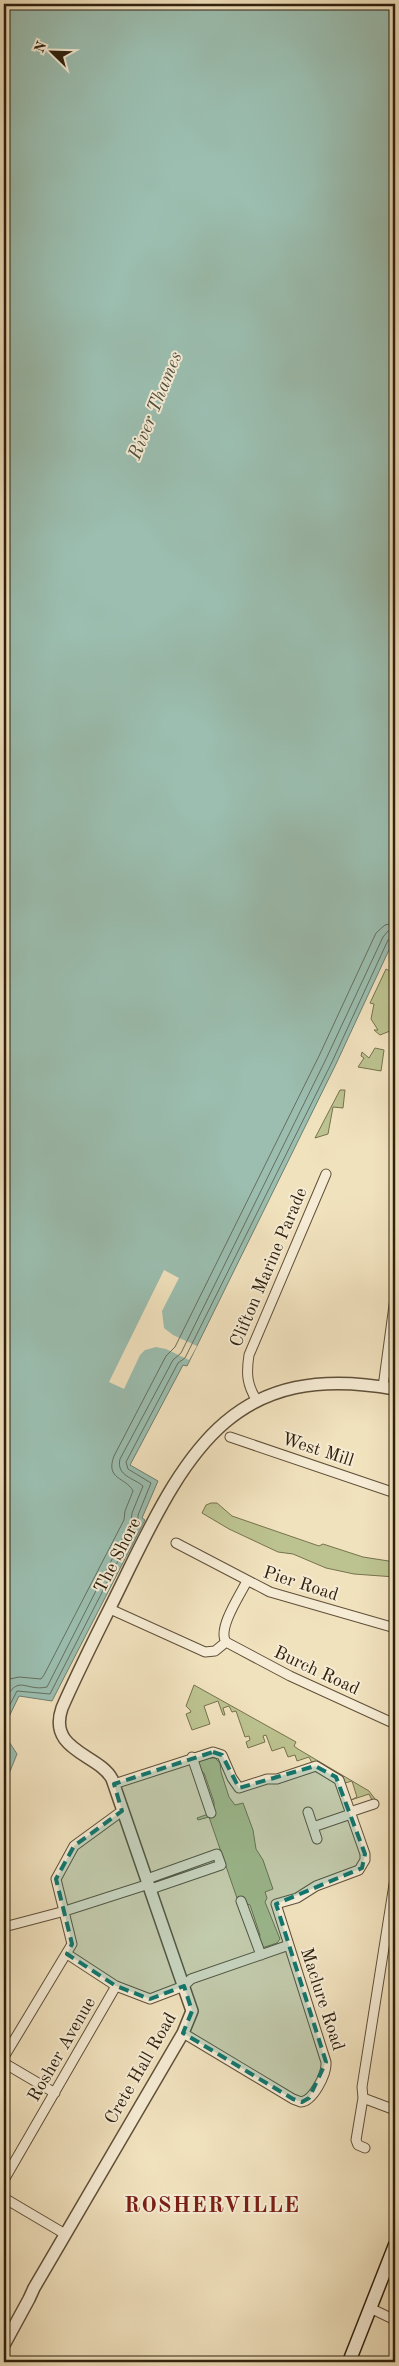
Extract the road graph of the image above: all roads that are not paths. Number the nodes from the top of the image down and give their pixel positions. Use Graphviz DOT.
graph roads {
  1 [pos="326,1174"];
  2 [pos="395,1298"];
  3 [pos="383,1387"];
  4 [pos="395,1389"];
  5 [pos="257,1401"];
  6 [pos="230,1437"];
  7 [pos="395,1493"];
  8 [pos="176,1543"];
  9 [pos="247,1581"];
  10 [pos="110,1609"];
  11 [pos="395,1628"];
  12 [pos="226,1642"];
  13 [pos="395,1724"];
  14 [pos="61,1728"];
  15 [pos="192,1757"];
  16 [pos="114,1784"];
  17 [pos="374,1804"];
  18 [pos="122,1811"];
  19 [pos="308,1812"];
  20 [pos="211,1813"];
  21 [pos="351,1813"];
  22 [pos="313,1827"];
  23 [pos="317,1839"];
  24 [pos="395,1878"];
  25 [pos="148,1884"];
  26 [pos="240,1901"];
  27 [pos="65,1912"];
  28 [pos="4,1927"];
  29 [pos="288,1945"];
  30 [pos="67,1954"];
  31 [pos="261,1955"];
  32 [pos="116,1986"];
  33 [pos="184,1986"];
  34 [pos="183,2034"];
  35 [pos="4,2057"];
  36 [pos="4,2062"];
  37 [pos="55,2093"];
  38 [pos="363,2098"];
  39 [pos="395,2110"];
  40 [pos="365,2148"];
  41 [pos="4,2180"];
  42 [pos="4,2198"];
  43 [pos="65,2234"];
  44 [pos="395,2245"];
  45 [pos="34,2288"];
  46 [pos="370,2308"];
  47 [pos="395,2320"];
  48 [pos="4,2332"];
  49 [pos="4,2345"];
  50 [pos="349,2362"];
  1 -- 5 [label="street, Clifton Marine Parade"];
  2 -- 3 [label="street"];
  3 -- 4 [label="street"];
  3 -- 5 [label="street"];
  5 -- 10 [label="street, The Shore"];
  6 -- 7 [label="street, West Mill"];
  8 -- 9 [label="street, Pier Road"];
  9 -- 11 [label="street, Pier Road"];
  9 -- 12 [label="street"];
  10 -- 12 [label="street"];
  10 -- 14 [label="street, The Shore"];
  12 -- 13 [label="street, Burch Road"];
  14 -- 16 [label="street, Crete Hall Road"];
  15 -- 16 [label="street"];
  15 -- 20 [label="street"];
  15 -- 21 [label="street"];
  16 -- 18 [label="street, Crete Hall Road"];
  17 -- 21 [label="street"];
  18 -- 25 [label="street, Crete Hall Road"];
  18 -- 27 [label="street"];
  19 -- 22 [label="street"];
  21 -- 22 [label="street"];
  21 -- 29 [label="street, Maclure Road"];
  22 -- 23 [label="street"];
  24 -- 38 [label="street"];
  25 -- 25 [label="street"];
  25 -- 27 [label="street"];
  25 -- 33 [label="street, Crete Hall Road"];
  26 -- 31 [label="street"];
  27 -- 28 [label="street"];
  27 -- 30 [label="street"];
  29 -- 31 [label="street"];
  29 -- 34 [label="street, Maclure Road"];
  30 -- 32 [label="street"];
  30 -- 35 [label="street"];
  31 -- 33 [label="street"];
  32 -- 33 [label="street"];
  32 -- 37 [label="street, Rosher Avenue"];
  33 -- 34 [label="street, Crete Hall Road"];
  34 -- 43 [label="street, Crete Hall Road"];
  36 -- 37 [label="street"];
  37 -- 41 [label="street, Rosher Avenue"];
  38 -- 39 [label="street"];
  38 -- 40 [label="street"];
  42 -- 43 [label="street"];
  43 -- 45 [label="street, Crete Hall Road"];
  44 -- 46 [label="main road"];
  45 -- 48 [label="street, Crete Hall Road"];
  45 -- 49 [label="street, Crete Hall Road"];
  46 -- 47 [label="street"];
  46 -- 50 [label="main road"];
}
